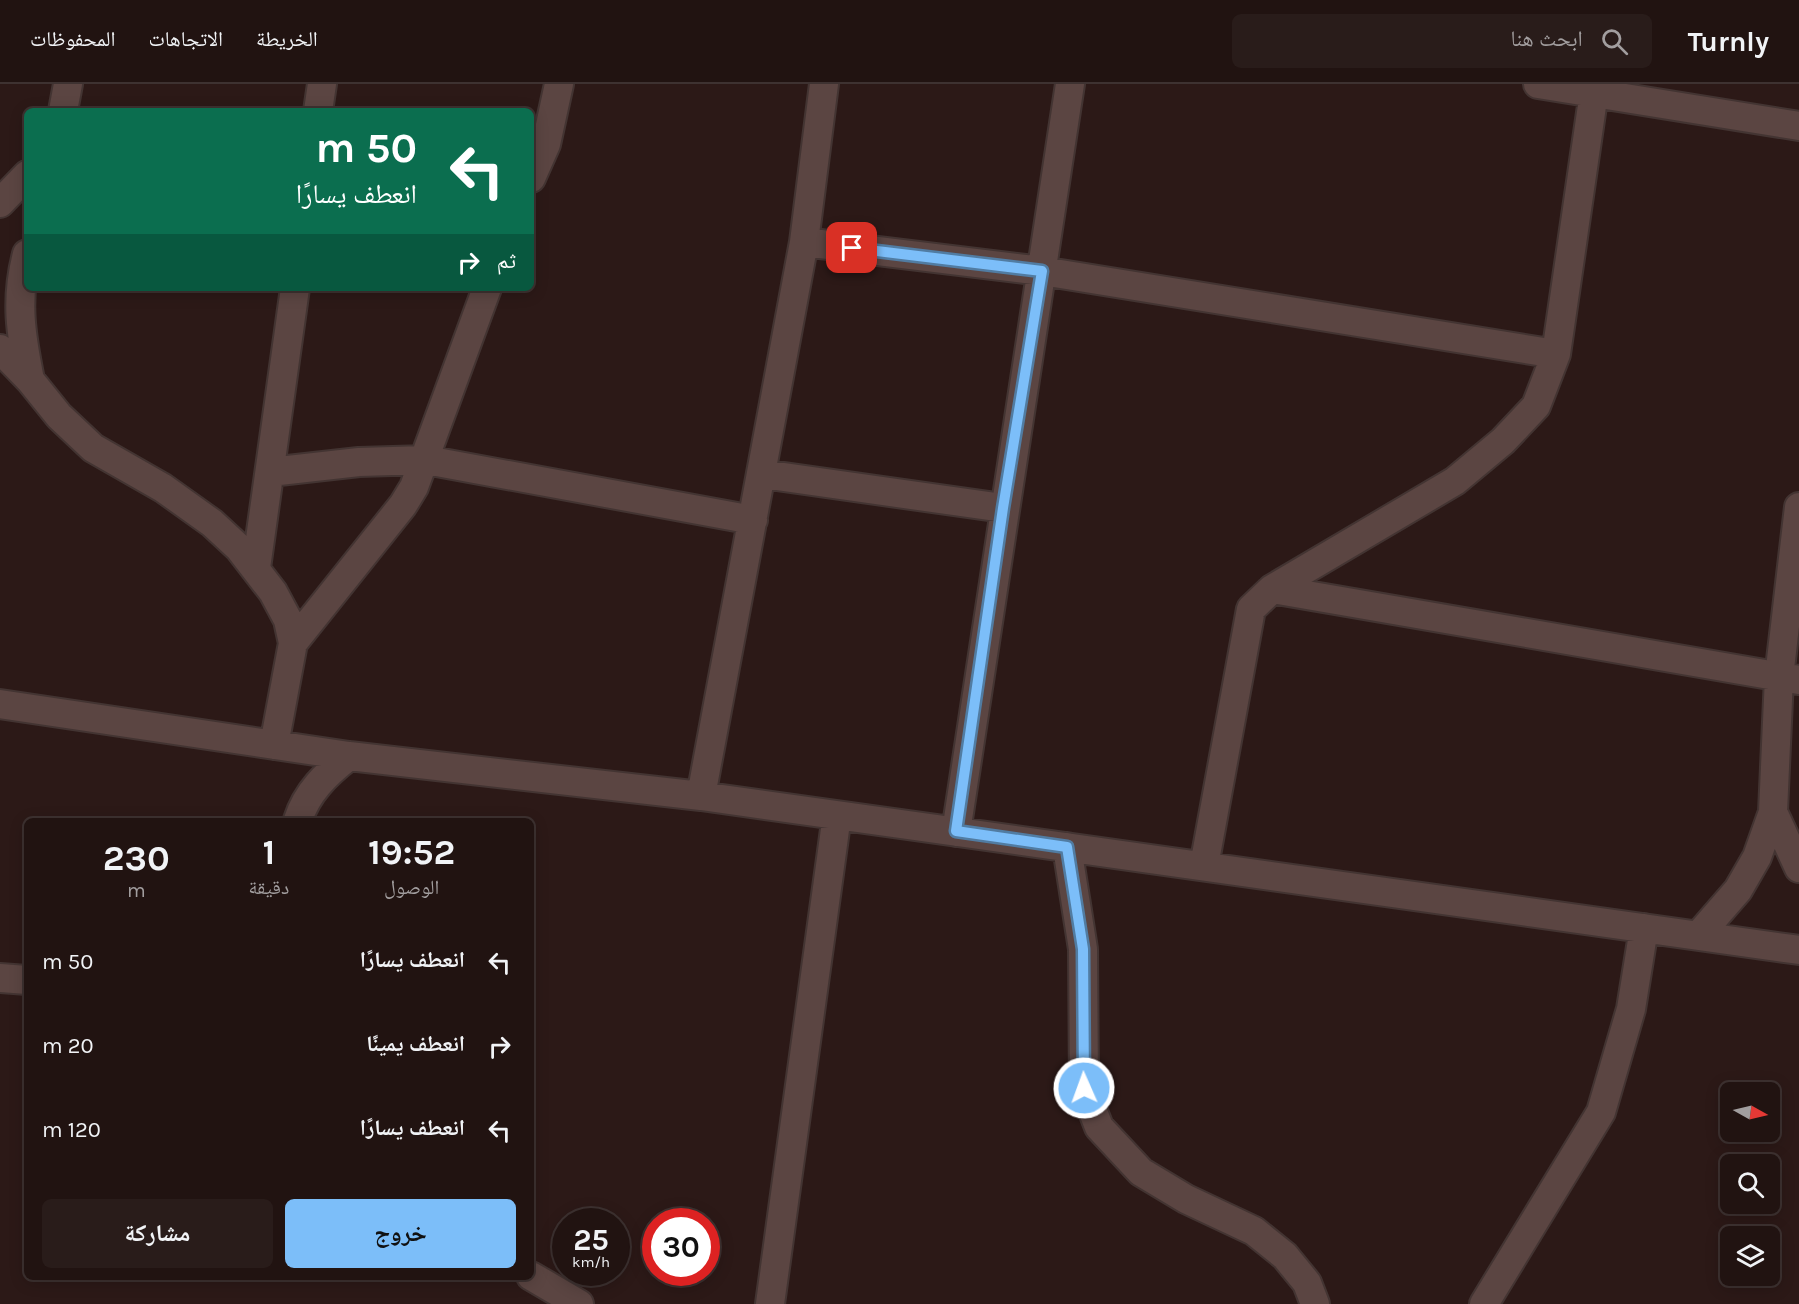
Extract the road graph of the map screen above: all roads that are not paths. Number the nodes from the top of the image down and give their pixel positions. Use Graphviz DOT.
graph roads {
  1 [pos="69,84"];
  2 [pos="322,84"];
  3 [pos="559,84"];
  4 [pos="824,84"];
  5 [pos="1070,84"];
  6 [pos="1538,84"];
  7 [pos="1594,92"];
  8 [pos="64,108"];
  9 [pos="318,108"];
  10 [pos="1799,126"];
  11 [pos="534,171"];
  12 [pos="24,178"];
  13 [pos="0,203"];
  14 [pos="804,242"];
  15 [pos="24,266"];
  16 [pos="1042,271"];
  17 [pos="294,291"];
  18 [pos="486,291"];
  19 [pos="0,349"];
  20 [pos="1556,354"];
  21 [pos="30,380"];
  22 [pos="426,460"];
  23 [pos="270,472"];
  24 [pos="762,474"];
  25 [pos="1799,507"];
  26 [pos="1003,508"];
  27 [pos="753,520"];
  28 [pos="256,568"];
  29 [pos="1272,589"];
  30 [pos="293,643"];
  31 [pos="1789,679"];
  32 [pos="0,704"];
  33 [pos="274,745"];
  34 [pos="350,756"];
  35 [pos="701,796"];
  36 [pos="1773,812"];
  37 [pos="837,815"];
  38 [pos="298,818"];
  39 [pos="956,831"];
  40 [pos="1067,847"];
  41 [pos="1204,866"];
  42 [pos="1799,868"];
  43 [pos="1644,928"];
  44 [pos="1699,936"];
  45 [pos="1799,950"];
  46 [pos="0,978"];
  47 [pos="24,980"];
  48 [pos="534,1278"];
  49 [pos="579,1304"];
  50 [pos="770,1304"];
  51 [pos="1315,1304"];
  52 [pos="1484,1304"];
  1 -- 8 [label="street"];
  2 -- 9 [label="street"];
  3 -- 11 [label="street"];
  4 -- 14 [label="street"];
  5 -- 16 [label="street"];
  6 -- 7 [label="street"];
  7 -- 10 [label="street"];
  7 -- 20 [label="street"];
  12 -- 13 [label="street"];
  14 -- 16 [label="street"];
  14 -- 24 [label="street"];
  15 -- 21 [label="street"];
  16 -- 20 [label="street"];
  16 -- 26 [label="street"];
  17 -- 23 [label="street"];
  18 -- 22 [label="street"];
  19 -- 21 [label="street"];
  20 -- 29 [label="street"];
  21 -- 28 [label="street"];
  22 -- 23 [label="street"];
  22 -- 27 [label="street"];
  22 -- 30 [label="street"];
  23 -- 28 [label="street"];
  24 -- 26 [label="street"];
  24 -- 27 [label="street"];
  25 -- 31 [label="street"];
  26 -- 39 [label="street"];
  27 -- 35 [label="street"];
  28 -- 30 [label="street"];
  29 -- 31 [label="street"];
  29 -- 41 [label="street"];
  30 -- 33 [label="street"];
  31 -- 36 [label="street"];
  32 -- 33 [label="street"];
  33 -- 34 [label="street"];
  34 -- 35 [label="street"];
  34 -- 38 [label="street"];
  35 -- 37 [label="street"];
  36 -- 42 [label="street"];
  36 -- 44 [label="street"];
  37 -- 39 [label="street"];
  37 -- 50 [label="street"];
  39 -- 40 [label="street"];
  40 -- 41 [label="street"];
  40 -- 51 [label="street"];
  41 -- 43 [label="street"];
  43 -- 44 [label="street"];
  43 -- 52 [label="street"];
  44 -- 45 [label="street"];
  46 -- 47 [label="street"];
  48 -- 49 [label="street"];
}
